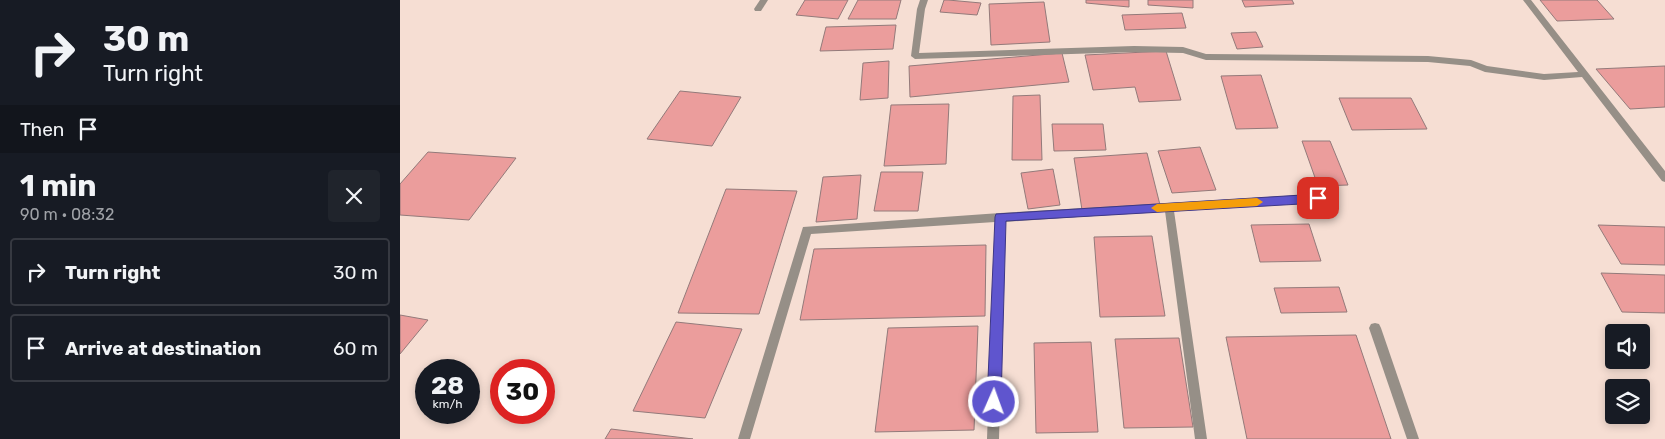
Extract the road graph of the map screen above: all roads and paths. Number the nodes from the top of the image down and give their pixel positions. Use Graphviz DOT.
graph roads {
  1 [pos="764,0"];
  2 [pos="924,0"];
  3 [pos="1527,0"];
  4 [pos="758,10"];
  5 [pos="1585,74"];
  6 [pos="1665,178"];
  7 [pos="1318,198"];
  8 [pos="1169,207"];
  9 [pos="1000,217"];
  10 [pos="1376,328"];
  11 [pos="744,439"];
  12 [pos="993,439"];
  13 [pos="1200,439"];
  14 [pos="1413,439"];
  1 -- 4 [label="street"];
  2 -- 5 [label="street"];
  3 -- 5 [label="street"];
  5 -- 6 [label="street"];
  7 -- 8 [label="street"];
  8 -- 9 [label="street"];
  8 -- 13 [label="street"];
  9 -- 11 [label="street"];
  9 -- 12 [label="street"];
  10 -- 14 [label="street"];
}
